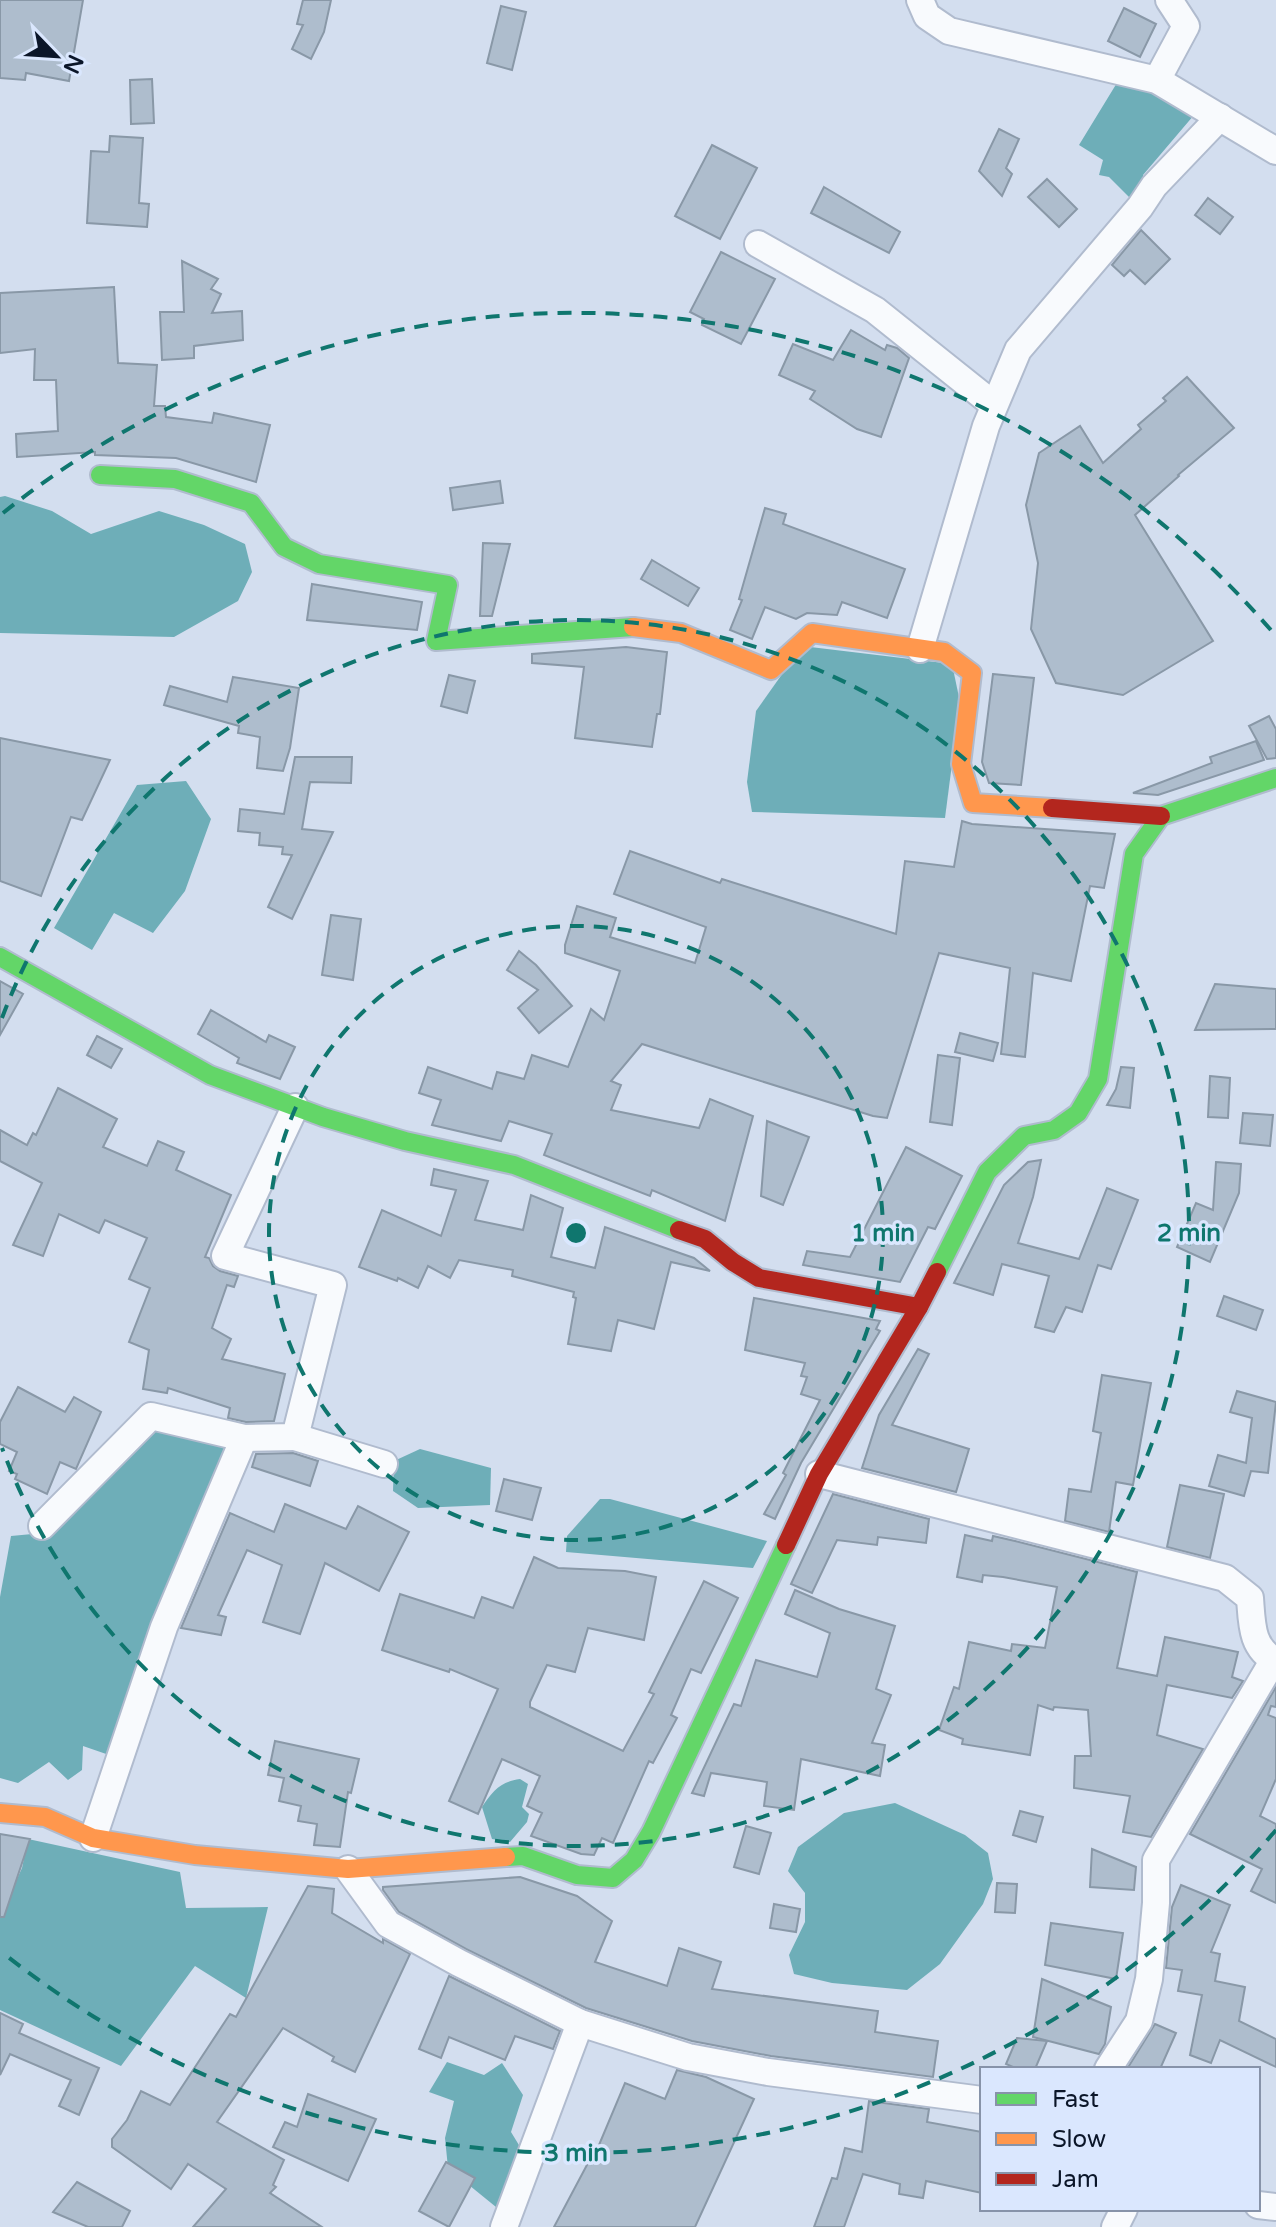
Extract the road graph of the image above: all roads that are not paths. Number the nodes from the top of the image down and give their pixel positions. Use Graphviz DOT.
graph roads {
  1 [pos="920,0"];
  2 [pos="1169,0"];
  3 [pos="1157,80"];
  4 [pos="1220,117"];
  5 [pos="1276,151"];
  6 [pos="758,244"];
  7 [pos="994,405"];
  8 [pos="100,475"];
  9 [pos="920,649"];
  10 [pos="1276,778"];
  11 [pos="1161,816"];
  12 [pos="0,957"];
  13 [pos="295,1107"];
  14 [pos="919,1307"];
  15 [pos="295,1437"];
  16 [pos="244,1438"];
  17 [pos="384,1464"];
  18 [pos="819,1474"];
  19 [pos="42,1526"];
  20 [pos="1275,1661"];
  21 [pos="0,1813"];
  22 [pos="93,1838"];
  23 [pos="348,1869"];
  24 [pos="580,2023"];
  25 [pos="1109,2067"];
  26 [pos="980,2100"];
  27 [pos="513,2224"];
  1 -- 3 [label="street"];
  2 -- 3 [label="street"];
  3 -- 4 [label="street"];
  4 -- 5 [label="street"];
  4 -- 7 [label="street"];
  6 -- 7 [label="street"];
  7 -- 9 [label="street"];
  8 -- 9 [label="street"];
  9 -- 11 [label="street"];
  10 -- 11 [label="street"];
  11 -- 14 [label="street"];
  12 -- 13 [label="street"];
  13 -- 14 [label="street"];
  13 -- 15 [label="street"];
  14 -- 18 [label="street"];
  15 -- 16 [label="street"];
  15 -- 17 [label="street"];
  16 -- 19 [label="street"];
  16 -- 22 [label="street"];
  18 -- 20 [label="street"];
  18 -- 23 [label="street"];
  20 -- 25 [label="street"];
  21 -- 22 [label="street"];
  22 -- 23 [label="street"];
  23 -- 24 [label="street"];
  24 -- 26 [label="street"];
  24 -- 27 [label="street"];
}
